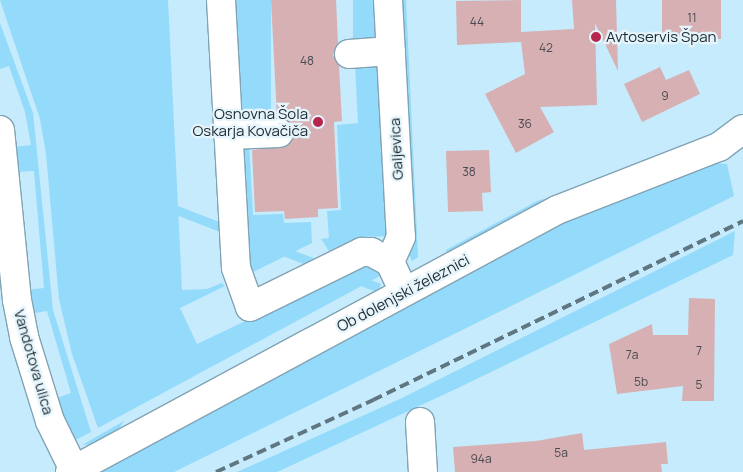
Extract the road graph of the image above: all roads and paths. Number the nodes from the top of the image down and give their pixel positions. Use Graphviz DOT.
graph roads {
  1 [pos="221,0"];
  2 [pos="388,0"];
  3 [pos="391,51"];
  4 [pos="349,54"];
  5 [pos="743,129"];
  6 [pos="0,130"];
  7 [pos="278,133"];
  8 [pos="228,135"];
  9 [pos="390,262"];
  10 [pos="401,294"];
  11 [pos="420,422"];
  12 [pos="72,471"];
  13 [pos="422,472"];
  1 -- 8 [label="street"];
  2 -- 3 [label="street, Galjevica"];
  3 -- 4 [label="street"];
  3 -- 9 [label="street, Galjevica"];
  5 -- 10 [label="street, Ob dolenjski železnici"];
  6 -- 12 [label="street, Vandotova ulica"];
  7 -- 8 [label="street"];
  8 -- 9 [label="street"];
  9 -- 10 [label="street"];
  10 -- 12 [label="street, Ob dolenjski železnici"];
  11 -- 13 [label="street"];
}
